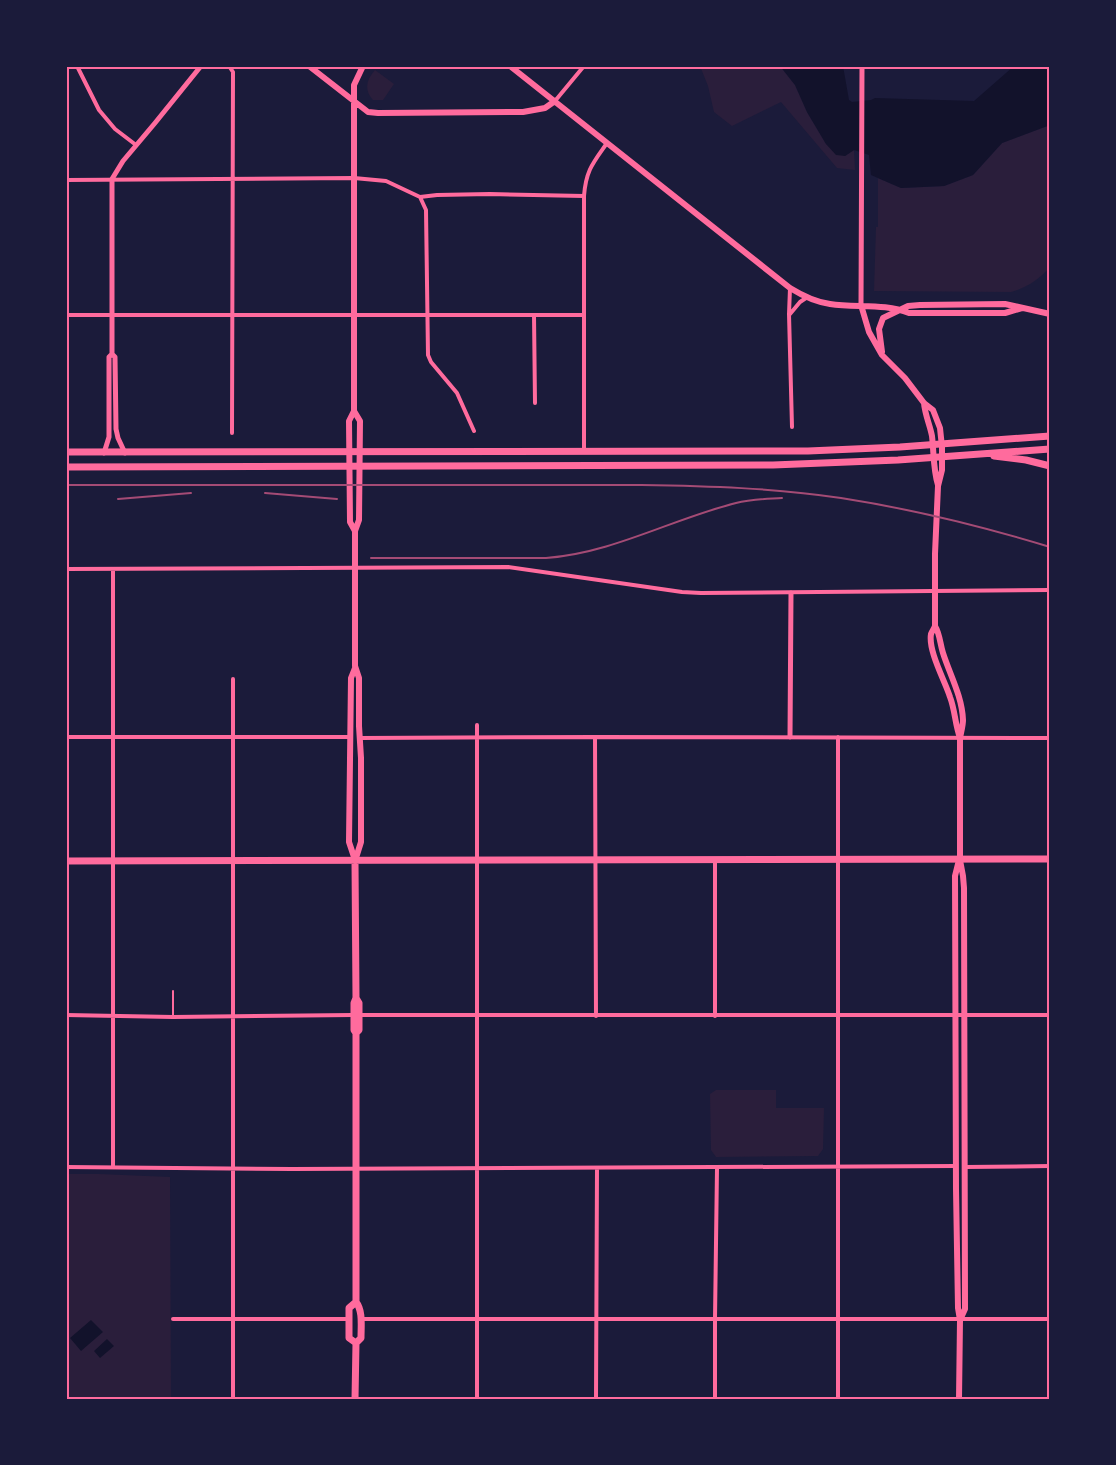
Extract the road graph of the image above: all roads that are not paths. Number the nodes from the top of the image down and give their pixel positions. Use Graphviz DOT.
graph roads {
  1 [pos="77,66"];
  2 [pos="201,66"];
  3 [pos="229,66"];
  4 [pos="309,66"];
  5 [pos="363,66"];
  6 [pos="510,66"];
  7 [pos="584,66"];
  8 [pos="861,66"];
  9 [pos="555,101"];
  10 [pos="354,102"];
  11 [pos="607,143"];
  12 [pos="136,145"];
  13 [pos="354,178"];
  14 [pos="112,179"];
  15 [pos="232,179"];
  16 [pos="66,180"];
  17 [pos="584,196"];
  18 [pos="420,197"];
  19 [pos="790,288"];
  20 [pos="806,298"];
  21 [pos="861,305"];
  22 [pos="995,305"];
  23 [pos="1022,308"];
  24 [pos="900,309"];
  25 [pos="968,313"];
  26 [pos="354,314"];
  27 [pos="789,314"];
  28 [pos="1050,314"];
  29 [pos="66,315"];
  30 [pos="112,315"];
  31 [pos="232,315"];
  32 [pos="427,315"];
  33 [pos="534,315"];
  34 [pos="584,315"];
  35 [pos="112,354"];
  36 [pos="882,355"];
  37 [pos="924,403"];
  38 [pos="535,404"];
  39 [pos="354,411"];
  40 [pos="792,427"];
  41 [pos="474,431"];
  42 [pos="232,434"];
  43 [pos="1050,436"];
  44 [pos="1050,450"];
  45 [pos="66,452"];
  46 [pos="584,452"];
  47 [pos="104,453"];
  48 [pos="125,453"];
  49 [pos="976,454"];
  50 [pos="1050,466"];
  51 [pos="66,467"];
  52 [pos="938,486"];
  53 [pos="355,531"];
  54 [pos="356,568"];
  55 [pos="66,569"];
  56 [pos="113,569"];
  57 [pos="1050,590"];
  58 [pos="936,592"];
  59 [pos="791,593"];
  60 [pos="355,666"];
  61 [pos="233,679"];
  62 [pos="477,725"];
  63 [pos="595,736"];
  64 [pos="66,737"];
  65 [pos="113,737"];
  66 [pos="233,737"];
  67 [pos="350,737"];
  68 [pos="477,737"];
  69 [pos="790,737"];
  70 [pos="838,737"];
  71 [pos="360,738"];
  72 [pos="960,738"];
  73 [pos="1050,738"];
  74 [pos="1050,859"];
  75 [pos="477,860"];
  76 [pos="596,860"];
  77 [pos="715,860"];
  78 [pos="839,860"];
  79 [pos="960,860"];
  80 [pos="66,861"];
  81 [pos="113,861"];
  82 [pos="232,861"];
  83 [pos="356,861"];
  84 [pos="173,991"];
  85 [pos="477,1014"];
  86 [pos="66,1015"];
  87 [pos="113,1015"];
  88 [pos="356,1015"];
  89 [pos="965,1015"];
  90 [pos="1050,1015"];
  91 [pos="232,1016"];
  92 [pos="596,1016"];
  93 [pos="715,1016"];
  94 [pos="838,1016"];
  95 [pos="955,1016"];
  96 [pos="173,1017"];
  97 [pos="956,1166"];
  98 [pos="1050,1166"];
  99 [pos="66,1167"];
  100 [pos="113,1167"];
  101 [pos="965,1167"];
  102 [pos="232,1168"];
  103 [pos="356,1168"];
  104 [pos="477,1168"];
  105 [pos="597,1168"];
  106 [pos="717,1168"];
  107 [pos="839,1168"];
  108 [pos="356,1302"];
  109 [pos="174,1319"];
  110 [pos="232,1319"];
  111 [pos="349,1319"];
  112 [pos="361,1319"];
  113 [pos="715,1319"];
  114 [pos="1050,1319"];
  115 [pos="478,1320"];
  116 [pos="596,1320"];
  117 [pos="838,1320"];
  118 [pos="960,1320"];
  119 [pos="356,1343"];
  120 [pos="233,1399"];
  121 [pos="356,1399"];
  122 [pos="477,1399"];
  123 [pos="596,1399"];
  124 [pos="716,1399"];
  125 [pos="838,1399"];
  126 [pos="960,1399"];
  1 -- 12 [label="street"];
  2 -- 12 [label="street"];
  3 -- 15 [label="street"];
  4 -- 10 [label="main road"];
  5 -- 10 [label="main road"];
  6 -- 9 [label="main road"];
  7 -- 9 [label="street"];
  8 -- 21 [label="street"];
  9 -- 10 [label="main road"];
  9 -- 11 [label="main road"];
  10 -- 13 [label="main road"];
  11 -- 17 [label="street"];
  11 -- 19 [label="main road"];
  12 -- 14 [label="street"];
  13 -- 15 [label="street"];
  13 -- 18 [label="street"];
  13 -- 26 [label="main road"];
  14 -- 15 [label="street"];
  14 -- 16 [label="street"];
  14 -- 30 [label="street"];
  15 -- 31 [label="street"];
  17 -- 18 [label="street"];
  17 -- 34 [label="street"];
  18 -- 32 [label="street"];
  19 -- 20 [label="main road"];
  19 -- 27 [label="street"];
  20 -- 21 [label="main road"];
  20 -- 27 [label="street"];
  21 -- 24 [label="main road"];
  21 -- 36 [label="main road"];
  22 -- 23 [label="main road"];
  22 -- 24 [label="main road"];
  22 -- 25 [label="main road"];
  23 -- 25 [label="main road"];
  23 -- 28 [label="main road"];
  24 -- 25 [label="main road"];
  24 -- 36 [label="main road"];
  26 -- 31 [label="street"];
  26 -- 32 [label="street"];
  26 -- 39 [label="main road"];
  27 -- 40 [label="street"];
  29 -- 30 [label="street"];
  30 -- 31 [label="street"];
  30 -- 35 [label="street"];
  31 -- 42 [label="street"];
  32 -- 33 [label="street"];
  32 -- 41 [label="street"];
  33 -- 34 [label="street"];
  33 -- 38 [label="street"];
  34 -- 46 [label="street"];
  35 -- 47 [label="street"];
  35 -- 48 [label="street"];
  36 -- 37 [label="main road"];
  37 -- 52 [label="main road"];
  37 -- 52 [label="main road"];
  39 -- 53 [label="main road"];
  39 -- 53 [label="main road"];
  43 -- 46 [label="main road"];
  44 -- 49 [label="main road"];
  45 -- 47 [label="main road"];
  46 -- 48 [label="main road"];
  47 -- 48 [label="main road"];
  49 -- 50 [label="main road"];
  49 -- 51 [label="main road"];
  52 -- 58 [label="main road"];
  53 -- 54 [label="main road"];
  54 -- 56 [label="street"];
  54 -- 59 [label="street"];
  54 -- 60 [label="main road"];
  55 -- 56 [label="street"];
  56 -- 65 [label="street"];
  57 -- 58 [label="street"];
  58 -- 59 [label="street"];
  58 -- 72 [label="main road"];
  59 -- 69 [label="street"];
  60 -- 67 [label="main road"];
  60 -- 71 [label="main road"];
  61 -- 66 [label="street"];
  62 -- 68 [label="street"];
  63 -- 68 [label="street"];
  63 -- 69 [label="street"];
  63 -- 76 [label="street"];
  64 -- 65 [label="street"];
  65 -- 66 [label="street"];
  65 -- 81 [label="street"];
  66 -- 67 [label="street"];
  66 -- 82 [label="street"];
  67 -- 83 [label="main road"];
  68 -- 71 [label="street"];
  68 -- 75 [label="street"];
  69 -- 70 [label="street"];
  70 -- 72 [label="street"];
  70 -- 78 [label="street"];
  71 -- 83 [label="main road"];
  72 -- 73 [label="street"];
  72 -- 79 [label="main road"];
  74 -- 79 [label="main road"];
  75 -- 76 [label="main road"];
  75 -- 83 [label="main road"];
  75 -- 85 [label="street"];
  76 -- 77 [label="main road"];
  76 -- 92 [label="street"];
  77 -- 78 [label="main road"];
  77 -- 93 [label="street"];
  78 -- 79 [label="main road"];
  78 -- 94 [label="street"];
  79 -- 89 [label="main road"];
  79 -- 95 [label="main road"];
  80 -- 81 [label="main road"];
  81 -- 82 [label="main road"];
  81 -- 87 [label="street"];
  82 -- 83 [label="main road"];
  82 -- 91 [label="street"];
  83 -- 88 [label="main road"];
  84 -- 96 [label="lane"];
  85 -- 88 [label="street"];
  85 -- 92 [label="street"];
  85 -- 104 [label="street"];
  86 -- 87 [label="street"];
  87 -- 96 [label="street"];
  87 -- 100 [label="street"];
  88 -- 91 [label="street"];
  88 -- 103 [label="main road"];
  89 -- 90 [label="street"];
  89 -- 95 [label="street"];
  89 -- 101 [label="main road"];
  91 -- 96 [label="street"];
  91 -- 102 [label="street"];
  92 -- 93 [label="street"];
  93 -- 94 [label="street"];
  94 -- 95 [label="street"];
  94 -- 107 [label="street"];
  95 -- 97 [label="main road"];
  97 -- 107 [label="street"];
  97 -- 118 [label="main road"];
  98 -- 101 [label="street"];
  99 -- 100 [label="street"];
  100 -- 102 [label="street"];
  101 -- 118 [label="main road"];
  102 -- 103 [label="street"];
  102 -- 110 [label="street"];
  103 -- 104 [label="street"];
  103 -- 108 [label="main road"];
  104 -- 105 [label="street"];
  104 -- 115 [label="street"];
  105 -- 106 [label="street"];
  105 -- 116 [label="street"];
  106 -- 107 [label="street"];
  106 -- 113 [label="street"];
  107 -- 117 [label="street"];
  108 -- 111 [label="main road"];
  108 -- 112 [label="main road"];
  109 -- 110 [label="street"];
  110 -- 111 [label="street"];
  110 -- 120 [label="street"];
  111 -- 119 [label="main road"];
  112 -- 115 [label="street"];
  112 -- 119 [label="main road"];
  113 -- 116 [label="street"];
  113 -- 117 [label="street"];
  113 -- 124 [label="street"];
  114 -- 118 [label="street"];
  115 -- 116 [label="street"];
  115 -- 122 [label="street"];
  116 -- 123 [label="street"];
  117 -- 118 [label="street"];
  117 -- 125 [label="street"];
  118 -- 126 [label="main road"];
  119 -- 121 [label="main road"];
}
